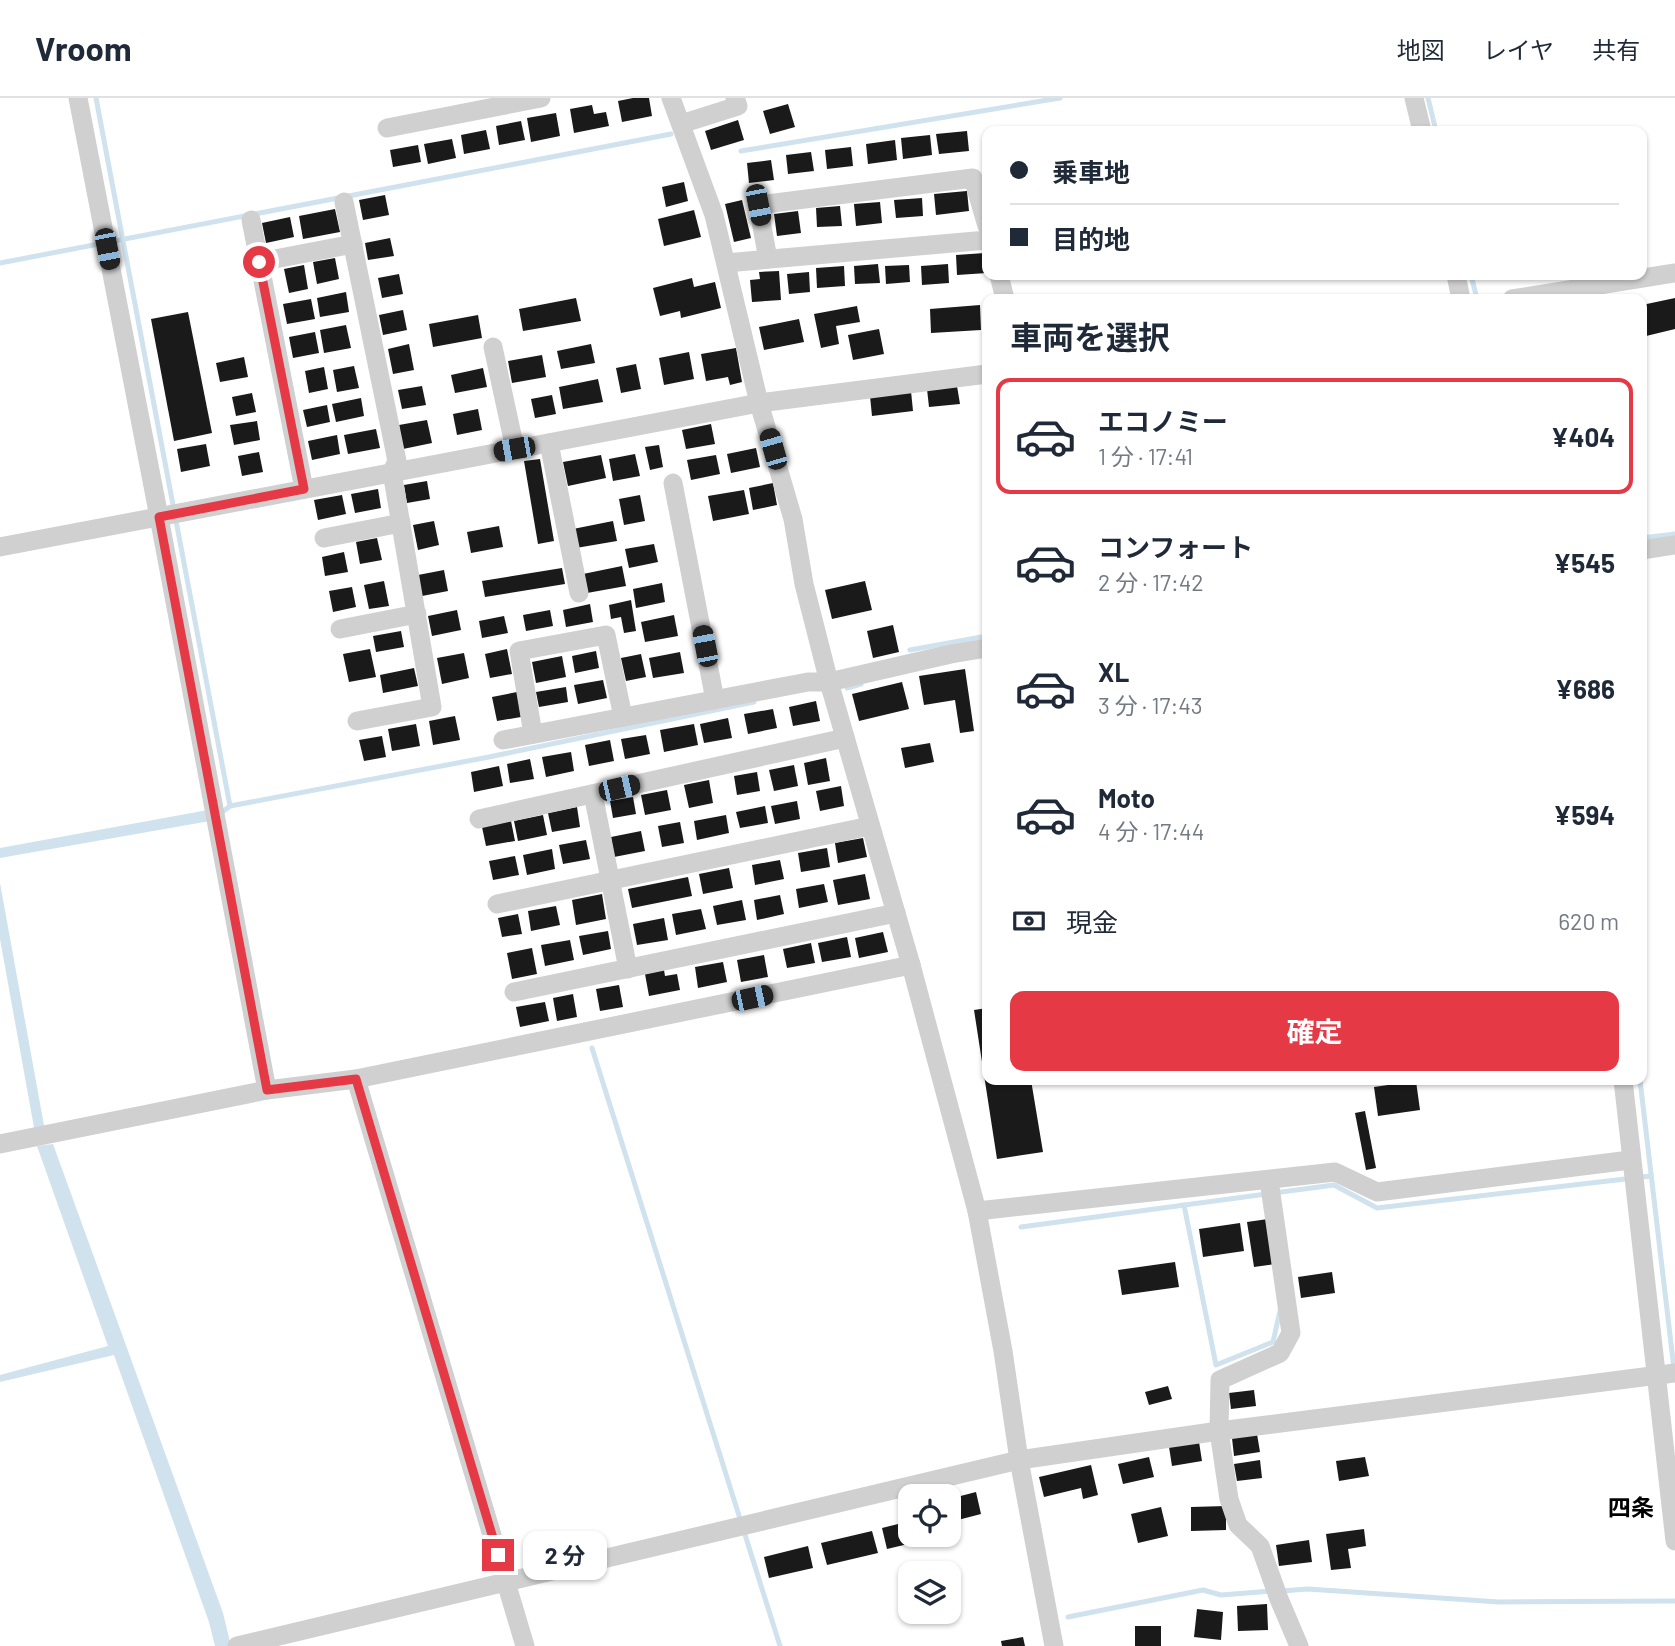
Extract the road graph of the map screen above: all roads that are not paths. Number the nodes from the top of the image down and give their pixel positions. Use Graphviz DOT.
graph roads {
  1 [pos="78,98"];
  2 [pos="434,98"];
  3 [pos="538,98"];
  4 [pos="671,98"];
  5 [pos="735,98"];
  6 [pos="1414,98"];
  7 [pos="438,118"];
  8 [pos="681,124"];
  9 [pos="1421,126"];
  10 [pos="387,128"];
  11 [pos="344,202"];
  12 [pos="982,209"];
  13 [pos="251,220"];
  14 [pos="982,240"];
  15 [pos="353,244"];
  16 [pos="768,259"];
  17 [pos="259,262"];
  18 [pos="726,263"];
  19 [pos="1675,273"];
  20 [pos="1647,277"];
  21 [pos="1631,280"];
  22 [pos="1543,294"];
  23 [pos="494,347"];
  24 [pos="982,375"];
  25 [pos="759,403"];
  26 [pos="550,443"];
  27 [pos="514,449"];
  28 [pos="392,472"];
  29 [pos="673,483"];
  30 [pos="304,489"];
  31 [pos="159,517"];
  32 [pos="401,523"];
  33 [pos="324,538"];
  34 [pos="1675,545"];
  35 [pos="0,547"];
  36 [pos="1647,549"];
  37 [pos="579,593"];
  38 [pos="417,614"];
  39 [pos="340,629"];
  40 [pos="982,649"];
  41 [pos="829,682"];
  42 [pos="715,699"];
  43 [pos="623,717"];
  44 [pos="357,721"];
  45 [pos="533,734"];
  46 [pos="845,738"];
  47 [pos="503,740"];
  48 [pos="593,793"];
  49 [pos="479,819"];
  50 [pos="870,826"];
  51 [pos="611,880"];
  52 [pos="497,904"];
  53 [pos="896,913"];
  54 [pos="911,965"];
  55 [pos="628,968"];
  56 [pos="514,992"];
  57 [pos="356,1079"];
  58 [pos="1623,1085"];
  59 [pos="267,1090"];
  60 [pos="0,1144"];
  61 [pos="1630,1160"];
  62 [pos="1269,1180"];
  63 [pos="977,1211"];
  64 [pos="1666,1374"];
  65 [pos="1219,1430"];
  66 [pos="1019,1460"];
  67 [pos="1675,1541"];
  68 [pos="506,1582"];
  69 [pos="238,1646"];
  70 [pos="525,1646"];
  71 [pos="1054,1646"];
  72 [pos="1300,1646"];
  1 -- 31 [label="street"];
  2 -- 7 [label="street"];
  3 -- 7 [label="street"];
  4 -- 8 [label="street"];
  5 -- 8 [label="street"];
  6 -- 9 [label="street"];
  7 -- 10 [label="street"];
  8 -- 18 [label="street"];
  11 -- 15 [label="street"];
  12 -- 16 [label="street"];
  13 -- 17 [label="street"];
  14 -- 16 [label="street"];
  15 -- 17 [label="street"];
  15 -- 28 [label="street"];
  16 -- 18 [label="street"];
  17 -- 30 [label="street"];
  18 -- 25 [label="street"];
  19 -- 20 [label="street"];
  21 -- 22 [label="street"];
  23 -- 27 [label="street"];
  24 -- 25 [label="street"];
  25 -- 26 [label="street"];
  25 -- 41 [label="street"];
  26 -- 27 [label="street"];
  26 -- 37 [label="street"];
  27 -- 28 [label="street"];
  28 -- 30 [label="street"];
  28 -- 32 [label="street"];
  29 -- 42 [label="street"];
  30 -- 31 [label="street"];
  31 -- 35 [label="street"];
  31 -- 59 [label="street"];
  32 -- 33 [label="street"];
  32 -- 38 [label="street"];
  34 -- 36 [label="street"];
  38 -- 39 [label="street"];
  38 -- 44 [label="street"];
  40 -- 41 [label="street"];
  41 -- 42 [label="street"];
  41 -- 46 [label="street"];
  42 -- 43 [label="street"];
  43 -- 45 [label="street"];
  43 -- 45 [label="street"];
  45 -- 47 [label="street"];
  46 -- 48 [label="street"];
  46 -- 50 [label="street"];
  48 -- 49 [label="street"];
  48 -- 51 [label="street"];
  50 -- 51 [label="street"];
  50 -- 53 [label="street"];
  51 -- 52 [label="street"];
  51 -- 55 [label="street"];
  53 -- 54 [label="street"];
  53 -- 55 [label="street"];
  54 -- 57 [label="street"];
  54 -- 63 [label="street"];
  55 -- 56 [label="street"];
  57 -- 59 [label="street"];
  57 -- 68 [label="street"];
  58 -- 61 [label="street"];
  59 -- 60 [label="street"];
  61 -- 62 [label="street"];
  61 -- 64 [label="street"];
  62 -- 63 [label="street"];
  62 -- 65 [label="street"];
  63 -- 66 [label="street"];
  64 -- 65 [label="street"];
  64 -- 67 [label="street"];
  65 -- 66 [label="street"];
  65 -- 72 [label="street"];
  66 -- 68 [label="street"];
  66 -- 71 [label="street"];
  68 -- 69 [label="street"];
  68 -- 70 [label="street"];
}
